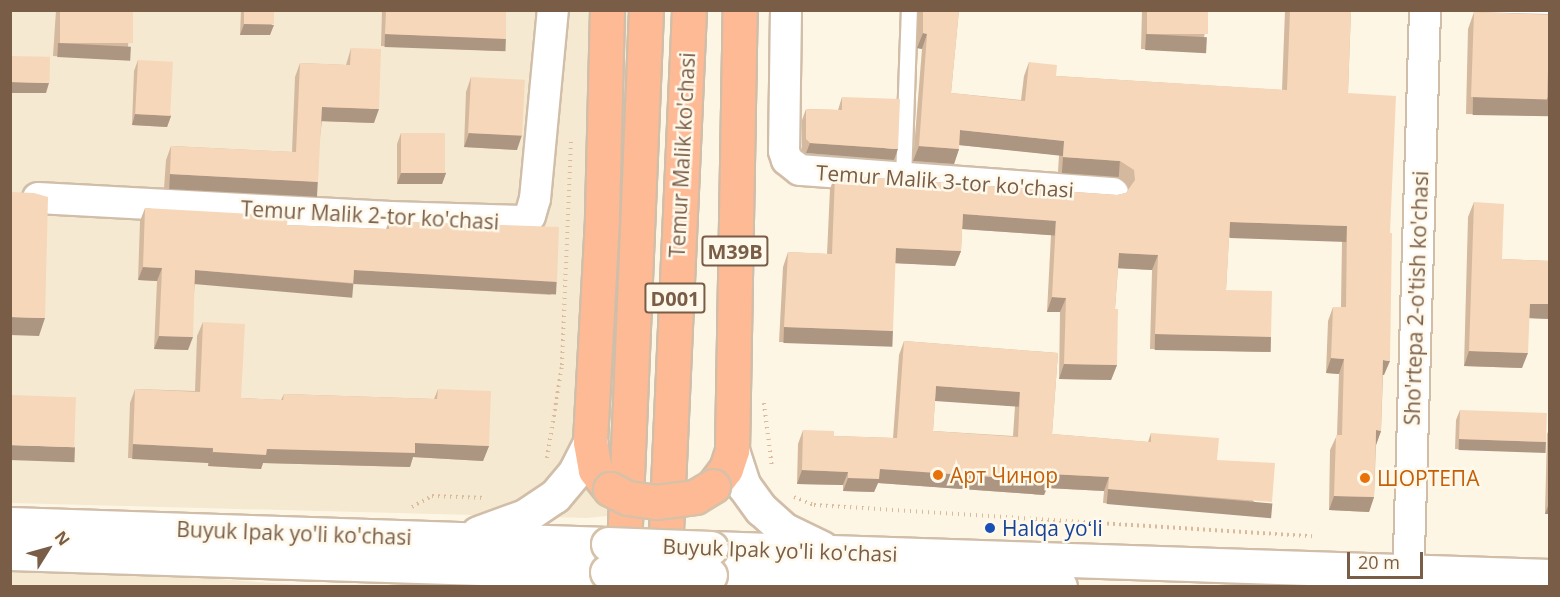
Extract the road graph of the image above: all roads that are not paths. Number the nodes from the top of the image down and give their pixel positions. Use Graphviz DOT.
graph roads {
  1 [pos="553,10"];
  2 [pos="607,10"];
  3 [pos="646,10"];
  4 [pos="689,10"];
  5 [pos="740,10"];
  6 [pos="786,10"];
  7 [pos="909,10"];
  8 [pos="1425,10"];
  9 [pos="1497,10"];
  10 [pos="1550,14"];
  11 [pos="903,178"];
  12 [pos="1113,193"];
  13 [pos="38,198"];
  14 [pos="590,442"];
  15 [pos="732,450"];
  16 [pos="10,524"];
  17 [pos="449,552"];
  18 [pos="10,553"];
  19 [pos="612,568"];
  20 [pos="835,573"];
  21 [pos="1550,576"];
  22 [pos="1408,579"];
  23 [pos="964,585"];
  24 [pos="512,586"];
  25 [pos="664,586"];
  26 [pos="1060,586"];
  1 -- 13 [label="street, Temur Malik 2-tor ko'chasi"];
  2 -- 14 [label="highway"];
  3 -- 19 [label="highway, Temur Malik ko'chasi / D001"];
  4 -- 25 [label="highway, Temur Malik ko'chasi / D001"];
  5 -- 15 [label="highway, M39B"];
  6 -- 11 [label="street, Temur Malik 3-tor ko'chasi"];
  7 -- 11 [label="lane"];
  8 -- 22 [label="street, Sho'rtepa 2-o'tish ko'chasi"];
  9 -- 10 [label="street"];
  11 -- 12 [label="street, Temur Malik 3-tor ko'chasi"];
  14 -- 15 [label="highway, M39B, bridge"];
  14 -- 17 [label="main road"];
  15 -- 20 [label="main road, M39B"];
  16 -- 17 [label="main road, Buyuk Ipak yo'li ko'chasi"];
  17 -- 18 [label="main road, Buyuk Ipak yo'li ko'chasi"];
  17 -- 19 [label="main road, Buyuk Ipak yo'li ko'chasi"];
  17 -- 24 [label="main road"];
  19 -- 20 [label="main road, Buyuk Ipak yo'li ko'chasi, bridge"];
  20 -- 22 [label="main road, Buyuk Ipak yo'li ko'chasi"];
  20 -- 23 [label="main road, Buyuk Ipak yo'li ko'chasi"];
  21 -- 22 [label="main road, Buyuk Ipak yo'li ko'chasi"];
  23 -- 26 [label="main road, Buyuk Ipak yo'li ko'chasi"];
}
